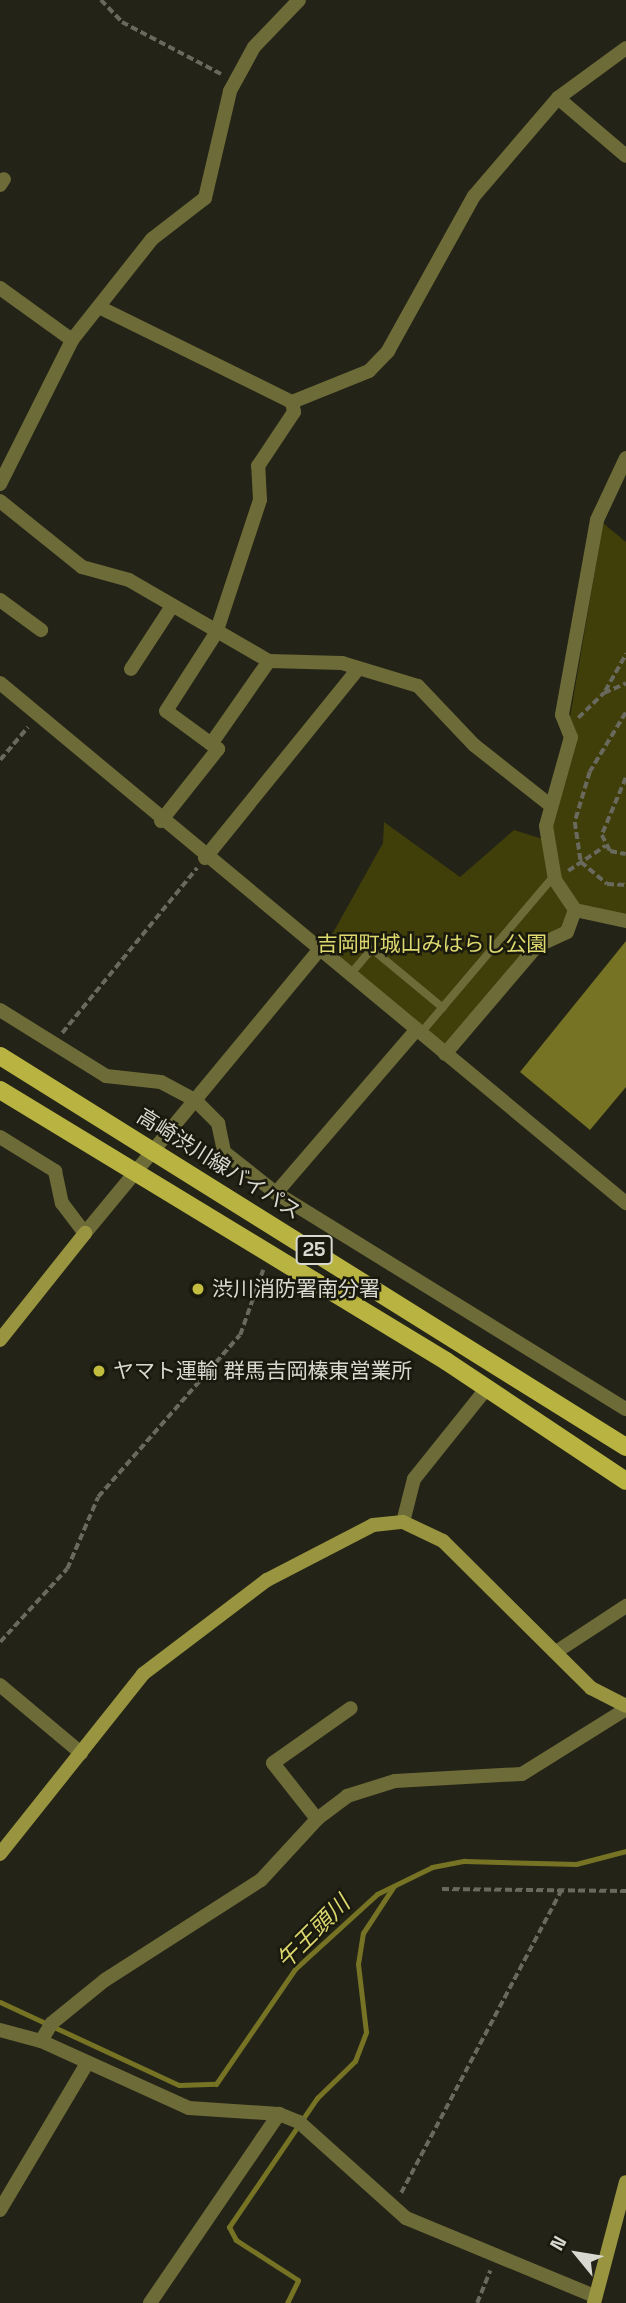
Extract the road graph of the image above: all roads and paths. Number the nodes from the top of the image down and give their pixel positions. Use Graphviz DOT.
graph roads {
  1 [pos="101,0"];
  2 [pos="299,0"];
  3 [pos="626,48"];
  4 [pos="236,81"];
  5 [pos="558,98"];
  6 [pos="626,156"];
  7 [pos="0,288"];
  8 [pos="103,309"];
  9 [pos="72,340"];
  10 [pos="292,402"];
  11 [pos="626,458"];
  12 [pos="0,484"];
  13 [pos="0,501"];
  14 [pos="0,600"];
  15 [pos="172,606"];
  16 [pos="41,630"];
  17 [pos="216,633"];
  18 [pos="626,654"];
  19 [pos="269,661"];
  20 [pos="131,670"];
  21 [pos="357,670"];
  22 [pos="0,683"];
  23 [pos="626,683"];
  24 [pos="604,693"];
  25 [pos="626,713"];
  26 [pos="38,715"];
  27 [pos="568,730"];
  28 [pos="211,744"];
  29 [pos="0,760"];
  30 [pos="626,778"];
  31 [pos="550,805"];
  32 [pos="161,821"];
  33 [pos="605,846"];
  34 [pos="626,854"];
  35 [pos="205,858"];
  36 [pos="581,862"];
  37 [pos="554,878"];
  38 [pos="626,885"];
  39 [pos="575,910"];
  40 [pos="626,921"];
  41 [pos="318,951"];
  42 [pos="349,976"];
  43 [pos="443,1008"];
  44 [pos="0,1010"];
  45 [pos="418,1032"];
  46 [pos="53,1043"];
  47 [pos="445,1054"];
  48 [pos="0,1056"];
  49 [pos="0,1090"];
  50 [pos="195,1100"];
  51 [pos="0,1137"];
  52 [pos="153,1150"];
  53 [pos="134,1174"];
  54 [pos="276,1193"];
  55 [pos="626,1203"];
  56 [pos="85,1233"];
  57 [pos="268,1255"];
  58 [pos="0,1340"];
  59 [pos="487,1388"];
  60 [pos="626,1409"];
  61 [pos="626,1447"];
  62 [pos="626,1481"];
  63 [pos="403,1522"];
  64 [pos="626,1606"];
  65 [pos="0,1642"];
  66 [pos="556,1652"];
  67 [pos="0,1685"];
  68 [pos="626,1707"];
  69 [pos="351,1708"];
  70 [pos="81,1753"];
  71 [pos="317,1819"];
  72 [pos="0,1854"];
  73 [pos="442,1889"];
  74 [pos="561,1891"];
  75 [pos="626,1891"];
  76 [pos="0,2030"];
  77 [pos="41,2041"];
  78 [pos="86,2065"];
  79 [pos="279,2114"];
  80 [pos="626,2182"];
  81 [pos="394,2207"];
  82 [pos="0,2210"];
  83 [pos="496,2255"];
  84 [pos="594,2300"];
  85 [pos="150,2303"];
  86 [pos="477,2303"];
  1 -- 4 [label="path"];
  2 -- 4 [label="street"];
  3 -- 5 [label="street"];
  4 -- 8 [label="street"];
  5 -- 6 [label="street"];
  5 -- 10 [label="street"];
  7 -- 9 [label="street"];
  8 -- 9 [label="street"];
  8 -- 10 [label="street"];
  9 -- 12 [label="street"];
  10 -- 17 [label="street"];
  11 -- 27 [label="street"];
  13 -- 15 [label="street"];
  14 -- 16 [label="street"];
  15 -- 17 [label="street"];
  15 -- 20 [label="street"];
  17 -- 19 [label="street"];
  17 -- 28 [label="street"];
  18 -- 24 [label="path"];
  19 -- 21 [label="street"];
  19 -- 28 [label="street"];
  21 -- 31 [label="street"];
  21 -- 35 [label="street"];
  22 -- 26 [label="street"];
  23 -- 24 [label="path"];
  24 -- 27 [label="path"];
  25 -- 36 [label="path"];
  26 -- 29 [label="path"];
  26 -- 32 [label="street"];
  27 -- 31 [label="street"];
  28 -- 32 [label="street"];
  30 -- 33 [label="path"];
  31 -- 37 [label="street"];
  32 -- 35 [label="street"];
  33 -- 34 [label="path"];
  33 -- 36 [label="path"];
  35 -- 41 [label="street"];
  35 -- 46 [label="path"];
  36 -- 37 [label="path"];
  36 -- 38 [label="path"];
  37 -- 39 [label="street"];
  37 -- 43 [label="lane"];
  39 -- 40 [label="street"];
  39 -- 47 [label="street"];
  41 -- 42 [label="street"];
  41 -- 50 [label="street"];
  42 -- 43 [label="lane"];
  42 -- 45 [label="street"];
  43 -- 45 [label="lane"];
  44 -- 46 [label="street"];
  45 -- 47 [label="street"];
  45 -- 54 [label="street"];
  46 -- 50 [label="street"];
  47 -- 55 [label="street"];
  48 -- 52 [label="main road, 高崎渋川線バイパス / 25"];
  49 -- 53 [label="main road, 25"];
  50 -- 52 [label="street"];
  50 -- 54 [label="street"];
  51 -- 56 [label="street"];
  52 -- 53 [label="street"];
  52 -- 61 [label="main road, 高崎渋川線バイパス / 25"];
  53 -- 56 [label="street"];
  53 -- 57 [label="main road, 25"];
  54 -- 60 [label="street"];
  56 -- 58 [label="street"];
  57 -- 59 [label="main road, 25"];
  57 -- 65 [label="path"];
  59 -- 62 [label="main road, 25"];
  59 -- 63 [label="street"];
  63 -- 66 [label="street"];
  63 -- 70 [label="street"];
  64 -- 66 [label="street"];
  66 -- 68 [label="street"];
  67 -- 70 [label="street"];
  68 -- 71 [label="street"];
  69 -- 71 [label="street"];
  70 -- 72 [label="street"];
  71 -- 77 [label="street"];
  73 -- 74 [label="path"];
  74 -- 75 [label="path"];
  74 -- 81 [label="path"];
  76 -- 77 [label="street"];
  77 -- 78 [label="street"];
  78 -- 79 [label="street"];
  78 -- 82 [label="street"];
  79 -- 81 [label="street"];
  79 -- 85 [label="street"];
  80 -- 84 [label="street"];
  81 -- 83 [label="street"];
  83 -- 84 [label="street"];
  83 -- 86 [label="path"];
}
